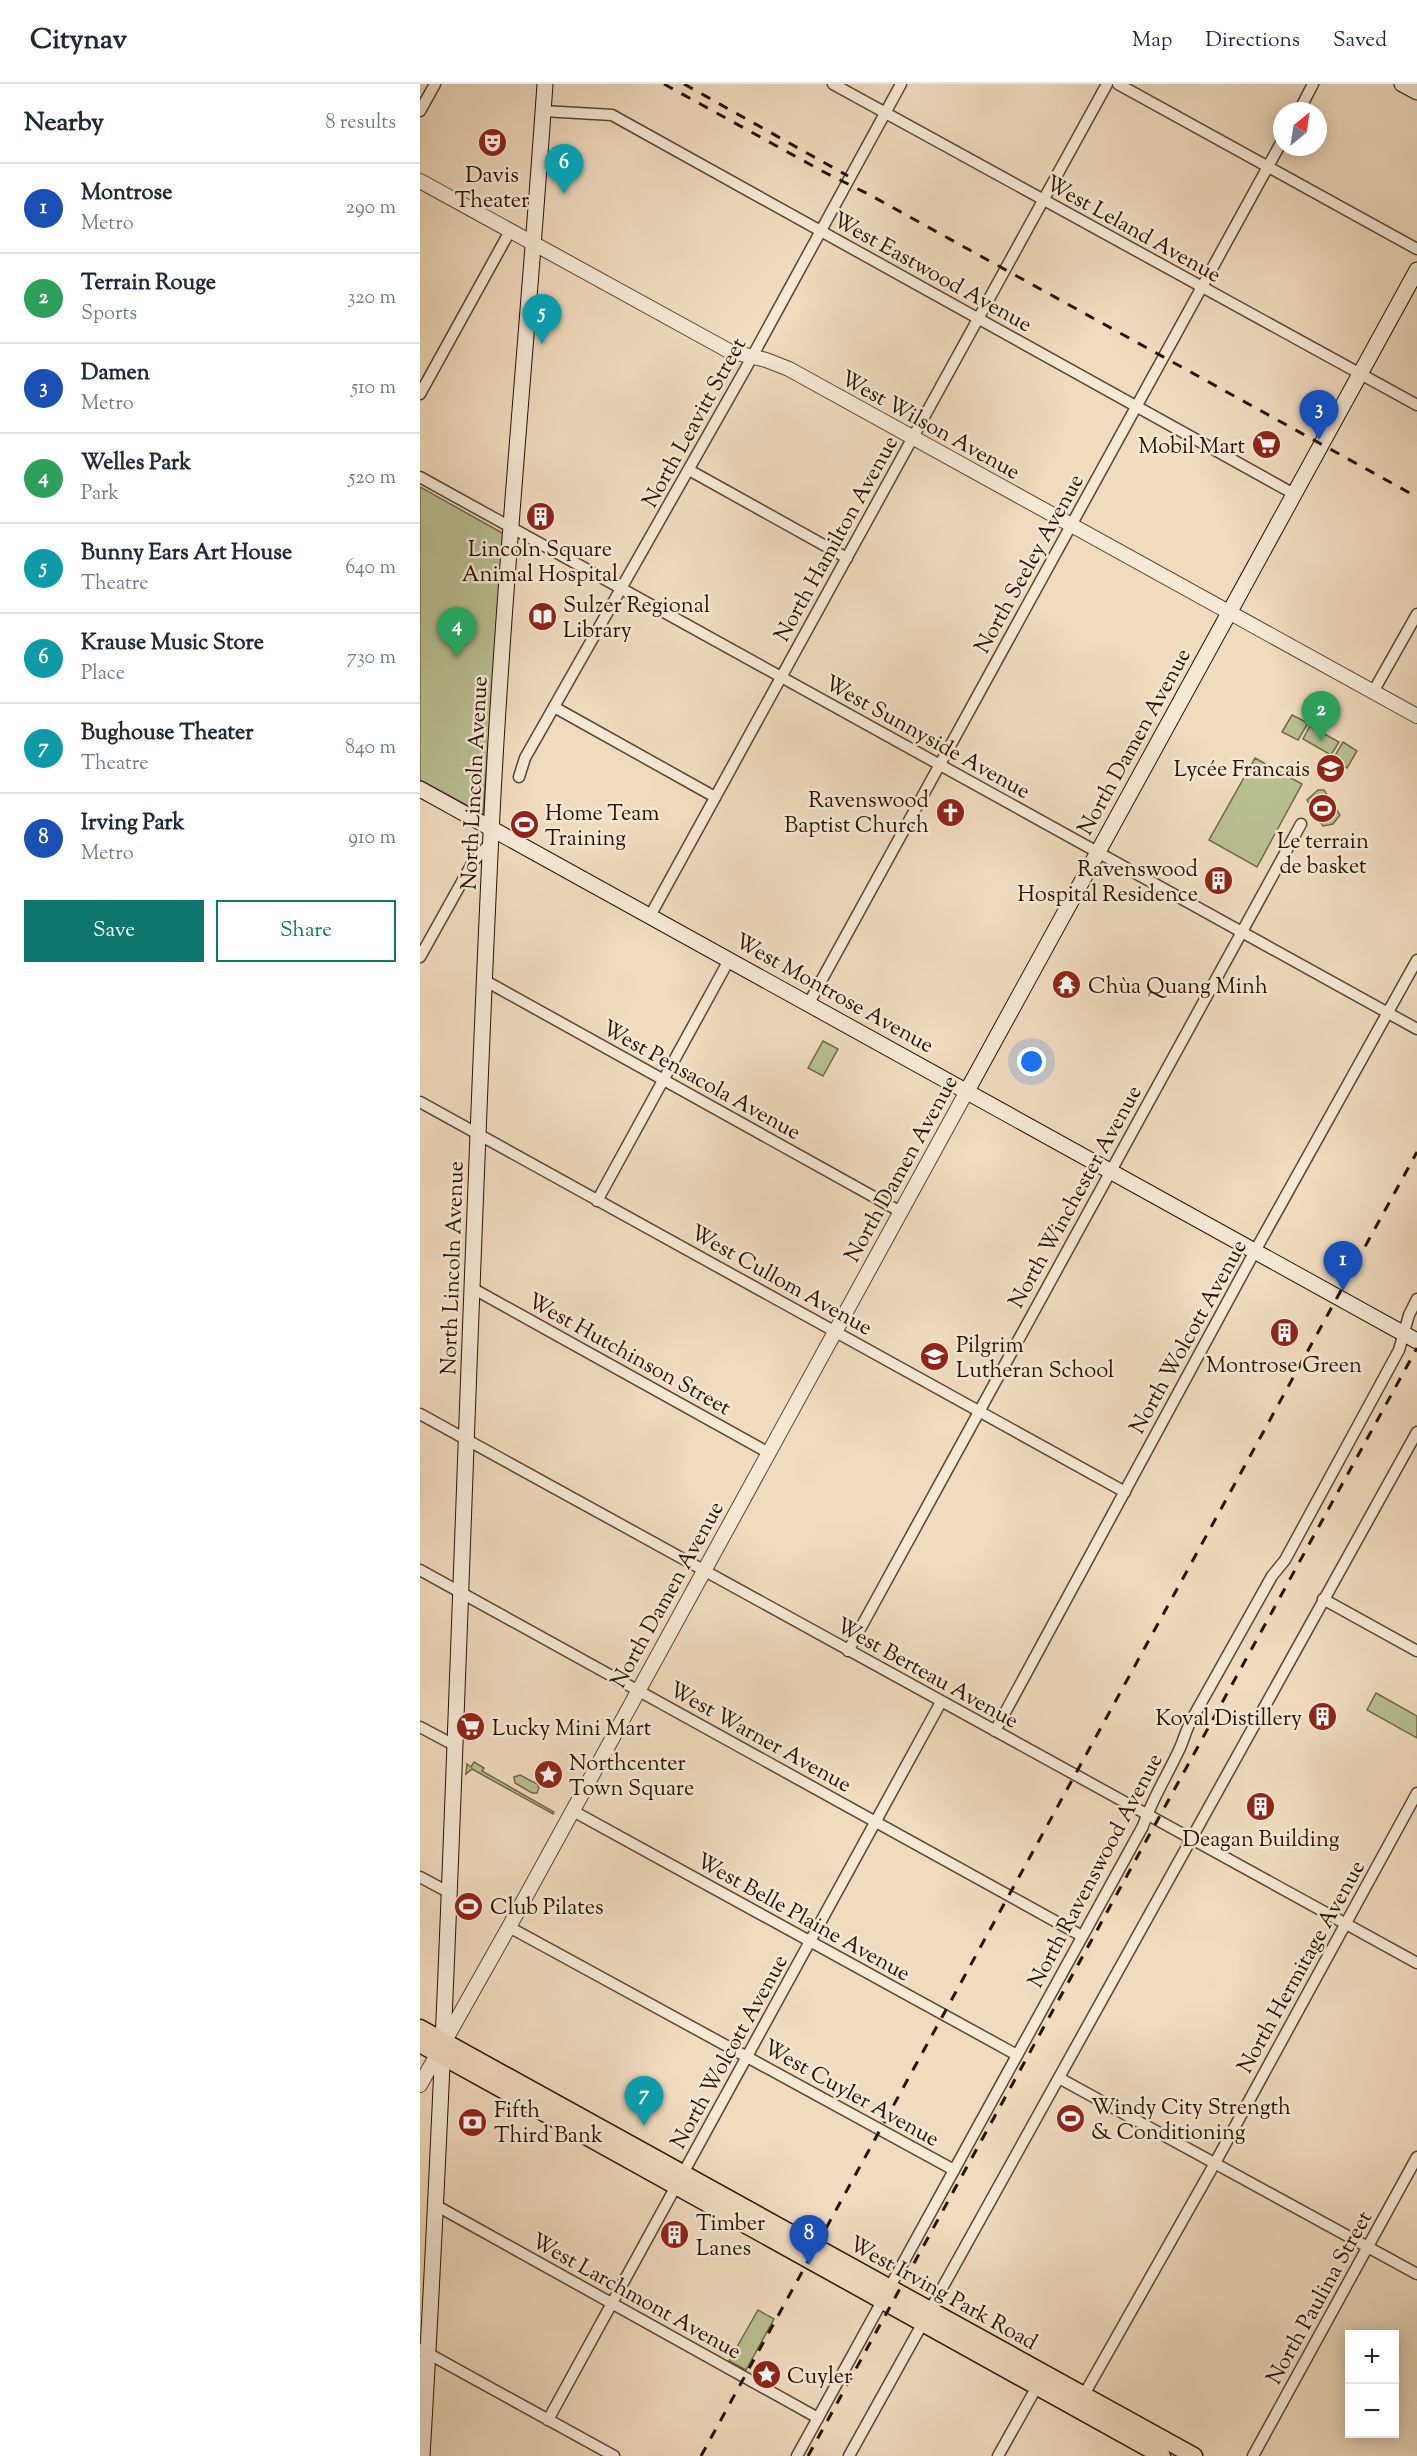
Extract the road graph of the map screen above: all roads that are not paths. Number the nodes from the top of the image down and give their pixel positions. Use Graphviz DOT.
graph roads {
  1 [pos="435,84"];
  2 [pos="545,84"];
  3 [pos="833,84"];
  4 [pos="901,84"];
  5 [pos="1107,84"];
  6 [pos="1118,84"];
  7 [pos="1313,84"];
  8 [pos="1402,84"];
  9 [pos="1417,92"];
  10 [pos="1304,102"];
  11 [pos="420,111"];
  12 [pos="543,111"];
  13 [pos="885,113"];
  14 [pos="1274,156"];
  15 [pos="1268,167"];
  16 [pos="420,181"];
  17 [pos="1043,200"];
  18 [pos="510,231"];
  19 [pos="821,231"];
  20 [pos="534,244"];
  21 [pos="1417,249"];
  22 [pos="1417,270"];
  23 [pos="1202,287"];
  24 [pos="978,319"];
  25 [pos="752,357"];
  26 [pos="1360,374"];
  27 [pos="420,394"];
  28 [pos="1417,405"];
  29 [pos="1136,407"];
  30 [pos="913,437"];
  31 [pos="689,470"];
  32 [pos="420,477"];
  33 [pos="1294,494"];
  34 [pos="1071,525"];
  35 [pos="512,527"];
  36 [pos="847,558"];
  37 [pos="621,589"];
  38 [pos="1230,612"];
  39 [pos="1417,614"];
  40 [pos="781,678"];
  41 [pos="1373,692"];
  42 [pos="554,707"];
  43 [pos="1417,716"];
  44 [pos="939,765"];
  45 [pos="519,777"];
  46 [pos="420,789"];
  47 [pos="715,797"];
  48 [pos="1301,824"];
  49 [pos="491,836"];
  50 [pos="1098,852"];
  51 [pos="650,916"];
  52 [pos="1241,932"];
  53 [pos="420,957"];
  54 [pos="729,960"];
  55 [pos="1417,960"];
  56 [pos="484,980"];
  57 [pos="808,1003"];
  58 [pos="1388,1013"];
  59 [pos="1417,1029"];
  60 [pos="664,1080"];
  61 [pos="968,1091"];
  62 [pos="420,1102"];
  63 [pos="479,1135"];
  64 [pos="1110,1171"];
  65 [pos="597,1201"];
  66 [pos="902,1212"];
  67 [pos="1255,1251"];
  68 [pos="472,1288"];
  69 [pos="1417,1299"];
  70 [pos="836,1331"];
  71 [pos="1402,1333"];
  72 [pos="1417,1341"];
  73 [pos="979,1411"];
  74 [pos="420,1414"];
  75 [pos="1417,1432"];
  76 [pos="466,1439"];
  77 [pos="769,1453"];
  78 [pos="1125,1492"];
  79 [pos="420,1570"];
  80 [pos="704,1572"];
  81 [pos="460,1592"];
  82 [pos="1323,1599"];
  83 [pos="848,1651"];
  84 [pos="1417,1651"];
  85 [pos="639,1691"];
  86 [pos="941,1702"];
  87 [pos="420,1727"];
  88 [pos="995,1731"];
  89 [pos="454,1745"];
  90 [pos="1417,1793"];
  91 [pos="573,1811"];
  92 [pos="1146,1815"];
  93 [pos="875,1822"];
  94 [pos="1192,1839"];
  95 [pos="420,1877"];
  96 [pos="448,1892"];
  97 [pos="1346,1924"];
  98 [pos="509,1927"];
  99 [pos="1082,1936"];
  100 [pos="810,1941"];
  101 [pos="1417,1963"];
  102 [pos="420,2028"];
  103 [pos="420,2044"];
  104 [pos="441,2050"];
  105 [pos="1017,2055"];
  106 [pos="747,2057"];
  107 [pos="1059,2078"];
  108 [pos="420,2085"];
  109 [pos="1417,2157"];
  110 [pos="1215,2163"];
  111 [pos="954,2170"];
  112 [pos="679,2180"];
  113 [pos="436,2206"];
  114 [pos="1367,2247"];
  115 [pos="1417,2274"];
  116 [pos="886,2294"];
  117 [pos="612,2304"];
  118 [pos="927,2317"];
  119 [pos="424,2352"];
  120 [pos="1040,2380"];
  121 [pos="1080,2402"];
  122 [pos="818,2418"];
  123 [pos="548,2420"];
  124 [pos="1152,2454"];
  125 [pos="422,2456"];
  126 [pos="614,2456"];
  127 [pos="797,2456"];
  128 [pos="849,2456"];
  129 [pos="998,2456"];
  130 [pos="1194,2456"];
  131 [pos="1253,2456"];
  1 -- 11 [label="street"];
  2 -- 12 [label="main road, North Lincoln Avenue"];
  3 -- 13 [label="street, West Leland Avenue"];
  4 -- 13 [label="street, North Leavitt Street"];
  5 -- 17 [label="street, North Hamilton Avenue"];
  6 -- 15 [label="street"];
  7 -- 10 [label="street"];
  8 -- 9 [label="main road"];
  12 -- 19 [label="street, West Eastwood Avenue"];
  12 -- 20 [label="main road, North Lincoln Avenue"];
  13 -- 17 [label="street, West Leland Avenue"];
  13 -- 19 [label="street, North Leavitt Street"];
  14 -- 15 [label="street, North Seeley Avenue"];
  15 -- 21 [label="street"];
  15 -- 23 [label="street, North Seeley Avenue"];
  16 -- 18 [label="street, West Wilson Avenue"];
  17 -- 23 [label="street, West Leland Avenue"];
  17 -- 24 [label="street, North Hamilton Avenue"];
  18 -- 20 [label="street, West Wilson Avenue"];
  18 -- 27 [label="street"];
  19 -- 24 [label="street, West Eastwood Avenue"];
  19 -- 25 [label="street, North Leavitt Street"];
  20 -- 25 [label="street, West Wilson Avenue"];
  20 -- 35 [label="main road, North Lincoln Avenue"];
  22 -- 26 [label="main road, North Damen Avenue"];
  23 -- 26 [label="street, West Leland Avenue"];
  23 -- 29 [label="street, North Seeley Avenue"];
  24 -- 29 [label="street, West Eastwood Avenue"];
  24 -- 30 [label="street, North Hamilton Avenue"];
  25 -- 30 [label="street, West Wilson Avenue"];
  25 -- 31 [label="street, North Leavitt Street"];
  26 -- 28 [label="street, West Leland Avenue"];
  26 -- 33 [label="main road, North Damen Avenue"];
  29 -- 33 [label="street, West Eastwood Avenue"];
  29 -- 34 [label="street, North Seeley Avenue"];
  30 -- 34 [label="street, West Wilson Avenue"];
  30 -- 36 [label="street, North Hamilton Avenue"];
  31 -- 36 [label="street"];
  31 -- 37 [label="street, North Leavitt Street"];
  32 -- 35 [label="street, West Sunnyside Avenue"];
  33 -- 38 [label="main road, North Damen Avenue"];
  34 -- 38 [label="street, West Wilson Avenue"];
  34 -- 44 [label="street, North Seeley Avenue"];
  35 -- 37 [label="street, West Sunnyside Avenue"];
  35 -- 49 [label="main road, North Lincoln Avenue"];
  36 -- 40 [label="street, North Hamilton Avenue"];
  37 -- 40 [label="street, West Sunnyside Avenue"];
  37 -- 42 [label="street, North Leavitt Street"];
  38 -- 41 [label="street, West Wilson Avenue"];
  38 -- 50 [label="main road, North Damen Avenue"];
  39 -- 41 [label="street"];
  40 -- 44 [label="street, West Sunnyside Avenue"];
  40 -- 47 [label="street, North Hamilton Avenue"];
  41 -- 43 [label="street, West Wilson Avenue"];
  42 -- 45 [label="street, North Leavitt Street"];
  42 -- 47 [label="street"];
  44 -- 50 [label="street, West Sunnyside Avenue"];
  44 -- 57 [label="street, North Seeley Avenue"];
  46 -- 49 [label="main road, West Montrose Avenue"];
  47 -- 51 [label="street, North Hamilton Avenue"];
  48 -- 52 [label="street, North Winchester Avenue"];
  49 -- 51 [label="main road, West Montrose Avenue"];
  49 -- 53 [label="street"];
  49 -- 56 [label="main road, North Lincoln Avenue"];
  50 -- 52 [label="street, West Sunnyside Avenue"];
  50 -- 61 [label="main road, North Damen Avenue"];
  51 -- 54 [label="main road, West Montrose Avenue"];
  52 -- 58 [label="street, West Sunnyside Avenue"];
  52 -- 64 [label="street, North Winchester Avenue"];
  54 -- 57 [label="main road, West Montrose Avenue"];
  54 -- 60 [label="street"];
  55 -- 58 [label="street, North Wolcott Avenue"];
  56 -- 60 [label="street, West Pensacola Avenue"];
  56 -- 63 [label="main road, North Lincoln Avenue"];
  57 -- 61 [label="main road, West Montrose Avenue"];
  58 -- 59 [label="street, West Sunnyside Avenue"];
  58 -- 67 [label="street, North Wolcott Avenue"];
  60 -- 65 [label="street"];
  60 -- 66 [label="street, West Pensacola Avenue"];
  61 -- 64 [label="main road, West Montrose Avenue"];
  61 -- 66 [label="street, North Damen Avenue"];
  62 -- 63 [label="street, West Cullom Avenue"];
  63 -- 65 [label="street, West Cullom Avenue"];
  63 -- 68 [label="main road, North Lincoln Avenue"];
  64 -- 67 [label="main road, West Montrose Avenue"];
  64 -- 73 [label="street, North Winchester Avenue"];
  65 -- 70 [label="street, West Cullom Avenue"];
  66 -- 70 [label="street, North Damen Avenue"];
  67 -- 71 [label="main road, West Montrose Avenue"];
  67 -- 78 [label="street, North Wolcott Avenue"];
  68 -- 76 [label="main road, North Lincoln Avenue"];
  68 -- 77 [label="street, West Hutchinson Street"];
  69 -- 71 [label="street, North Ravenswood Avenue"];
  70 -- 73 [label="street, West Cullom Avenue"];
  70 -- 77 [label="street, North Damen Avenue"];
  71 -- 72 [label="main road, West Montrose Avenue"];
  71 -- 92 [label="street, North Ravenswood Avenue"];
  73 -- 78 [label="street, West Cullom Avenue"];
  73 -- 83 [label="street, North Winchester Avenue"];
  74 -- 76 [label="street, West Berteau Avenue"];
  75 -- 82 [label="street"];
  76 -- 80 [label="street, West Berteau Avenue"];
  76 -- 81 [label="main road, North Lincoln Avenue"];
  77 -- 80 [label="street, North Damen Avenue"];
  78 -- 88 [label="street, North Wolcott Avenue"];
  79 -- 81 [label="street, West Warner Avenue"];
  80 -- 83 [label="street, West Berteau Avenue"];
  80 -- 85 [label="street, North Damen Avenue"];
  81 -- 85 [label="street, West Warner Avenue"];
  81 -- 89 [label="main road, North Lincoln Avenue"];
  82 -- 84 [label="street"];
  82 -- 94 [label="street"];
  83 -- 86 [label="street, West Berteau Avenue"];
  85 -- 91 [label="street, North Damen Avenue"];
  85 -- 93 [label="street, West Warner Avenue"];
  86 -- 88 [label="street, West Berteau Avenue"];
  86 -- 93 [label="street, North Wolcott Avenue"];
  87 -- 89 [label="street"];
  88 -- 92 [label="street, West Berteau Avenue"];
  89 -- 96 [label="main road, North Lincoln Avenue"];
  90 -- 97 [label="street, North Hermitage Avenue"];
  91 -- 98 [label="street, North Damen Avenue"];
  91 -- 100 [label="street, West Belle Plaine Avenue"];
  92 -- 94 [label="street, West Berteau Avenue"];
  92 -- 99 [label="street, North Ravenswood Avenue"];
  93 -- 99 [label="street, West Warner Avenue"];
  93 -- 100 [label="street, North Wolcott Avenue"];
  94 -- 97 [label="street, West Berteau Avenue"];
  94 -- 107 [label="street"];
  95 -- 96 [label="street"];
  96 -- 104 [label="main road, North Lincoln Avenue"];
  97 -- 101 [label="street, West Berteau Avenue"];
  97 -- 110 [label="street, North Hermitage Avenue"];
  98 -- 104 [label="street, North Damen Avenue"];
  98 -- 106 [label="street, West Cuyler Avenue"];
  99 -- 105 [label="street, North Ravenswood Avenue"];
  100 -- 105 [label="street, West Belle Plaine Avenue"];
  100 -- 106 [label="street, North Wolcott Avenue"];
  102 -- 104 [label="main road, West Irving Park Road"];
  103 -- 104 [label="main road, West Irving Park Road"];
  104 -- 108 [label="street, North Damen Avenue"];
  104 -- 112 [label="main road, West Irving Park Road"];
  104 -- 113 [label="main road, North Lincoln Avenue"];
  105 -- 111 [label="street, North Ravenswood Avenue"];
  106 -- 111 [label="street, West Cuyler Avenue"];
  106 -- 112 [label="street, North Wolcott Avenue"];
  107 -- 110 [label="street"];
  107 -- 118 [label="street"];
  109 -- 114 [label="street, North Paulina Street"];
  110 -- 114 [label="street"];
  110 -- 121 [label="street, North Hermitage Avenue"];
  111 -- 116 [label="street, North Ravenswood Avenue"];
  112 -- 116 [label="main road, West Irving Park Road"];
  112 -- 117 [label="street, North Wolcott Avenue"];
  113 -- 117 [label="street, West Larchmont Avenue"];
  113 -- 119 [label="main road, North Lincoln Avenue"];
  114 -- 115 [label="street"];
  114 -- 131 [label="street, North Paulina Street"];
  116 -- 118 [label="main road, West Irving Park Road"];
  116 -- 122 [label="street, North Ravenswood Avenue"];
  117 -- 122 [label="street, West Larchmont Avenue"];
  117 -- 123 [label="street, North Wolcott Avenue"];
  118 -- 120 [label="main road, West Irving Park Road"];
  118 -- 128 [label="street"];
  119 -- 123 [label="street"];
  119 -- 125 [label="main road, North Lincoln Avenue"];
  120 -- 121 [label="main road, West Irving Park Road"];
  120 -- 129 [label="street"];
  121 -- 124 [label="main road, West Irving Park Road"];
  121 -- 130 [label="main road, West Irving Park Road"];
  122 -- 127 [label="street, North Ravenswood Avenue"];
  123 -- 126 [label="street"];
}
